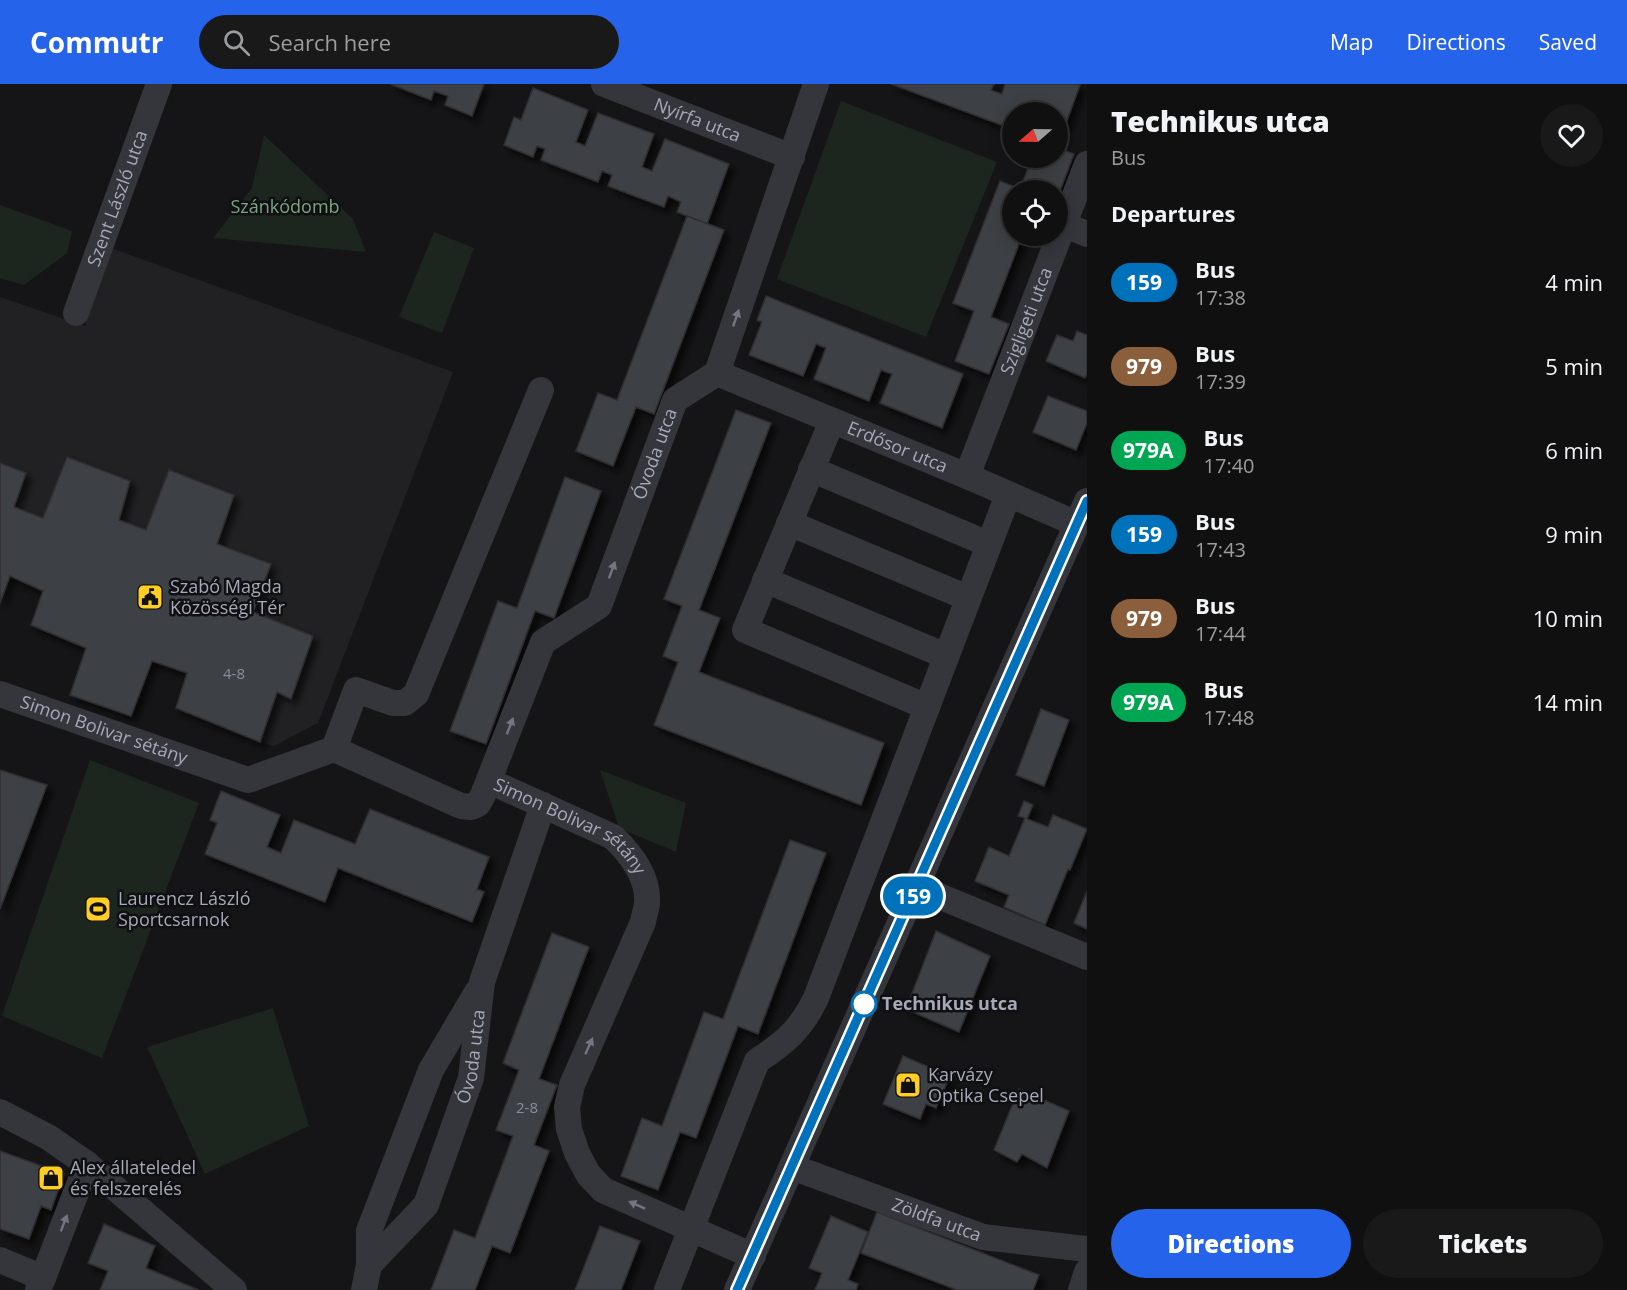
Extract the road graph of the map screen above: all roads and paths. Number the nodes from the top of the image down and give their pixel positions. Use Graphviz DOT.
graph roads {
  1 [pos="159,84"];
  2 [pos="604,84"];
  3 [pos="816,84"];
  4 [pos="792,157"];
  5 [pos="1087,164"];
  6 [pos="1068,214"];
  7 [pos="1068,227"];
  8 [pos="1087,234"];
  9 [pos="1056,246"];
  10 [pos="76,313"];
  11 [pos="717,373"];
  12 [pos="541,390"];
  13 [pos="832,421"];
  14 [pos="811,470"];
  15 [pos="967,476"];
  16 [pos="1008,495"];
  17 [pos="1082,513"];
  18 [pos="789,523"];
  19 [pos="988,544"];
  20 [pos="765,580"];
  21 [pos="968,598"];
  22 [pos="946,656"];
  23 [pos="0,694"];
  24 [pos="927,707"];
  25 [pos="334,749"];
  26 [pos="489,781"];
  27 [pos="543,805"];
  28 [pos="917,887"];
  29 [pos="1087,957"];
  30 [pos="482,982"];
  31 [pos="0,1112"];
  32 [pos="87,1164"];
  33 [pos="792,1167"];
  34 [pos="690,1229"];
  35 [pos="1087,1249"];
  36 [pos="753,1256"];
  37 [pos="0,1260"];
  38 [pos="369,1264"];
  39 [pos="1087,1272"];
  40 [pos="41,1284"];
  41 [pos="234,1290"];
  42 [pos="364,1290"];
  43 [pos="667,1290"];
  44 [pos="737,1290"];
  45 [pos="1081,1290"];
  1 -- 10 [label="street, Szent László utca"];
  2 -- 4 [label="street, Nyírfa utca"];
  3 -- 4 [label="street"];
  11 -- 4 [label="street, one-way"];
  5 -- 6 [label="street, Szigligeti utca"];
  7 -- 8 [label="street"];
  9 -- 15 [label="street, Szigligeti utca"];
  11 -- 13 [label="street, Erdősor utca"];
  26 -- 11 [label="street, Óvoda utca, one-way"];
  12 -- 25 [label="street"];
  13 -- 14 [label="street"];
  13 -- 15 [label="street, Erdősor utca"];
  14 -- 18 [label="street"];
  14 -- 19 [label="street"];
  15 -- 16 [label="street, Erdősor utca"];
  16 -- 17 [label="street, Erdősor utca"];
  16 -- 19 [label="street"];
  17 -- 28 [label="street, Erdősor utca"];
  18 -- 20 [label="street"];
  18 -- 21 [label="street"];
  19 -- 21 [label="street"];
  20 -- 22 [label="street"];
  20 -- 24 [label="street"];
  21 -- 22 [label="street"];
  22 -- 24 [label="street"];
  23 -- 25 [label="street, Simon Bolivar sétány"];
  24 -- 34 [label="street"];
  25 -- 26 [label="street, Simon Bolivar sétány"];
  26 -- 27 [label="street, Simon Bolivar sétány"];
  27 -- 30 [label="street, Óvoda utca"];
  34 -- 27 [label="street, Simon Bolivar sétány, one-way"];
  28 -- 29 [label="street"];
  28 -- 33 [label="street, Erdősor utca"];
  30 -- 38 [label="street"];
  30 -- 38 [label="street, Óvoda utca"];
  31 -- 32 [label="street"];
  40 -- 32 [label="street, one-way"];
  32 -- 41 [label="street"];
  33 -- 35 [label="street, Zöldfa utca"];
  33 -- 36 [label="street, Erdősor utca"];
  34 -- 36 [label="street, Simon Bolivar sétány"];
  34 -- 43 [label="street"];
  36 -- 44 [label="street, Erdősor utca"];
  37 -- 40 [label="street"];
  38 -- 42 [label="street"];
  39 -- 45 [label="street"];
}
